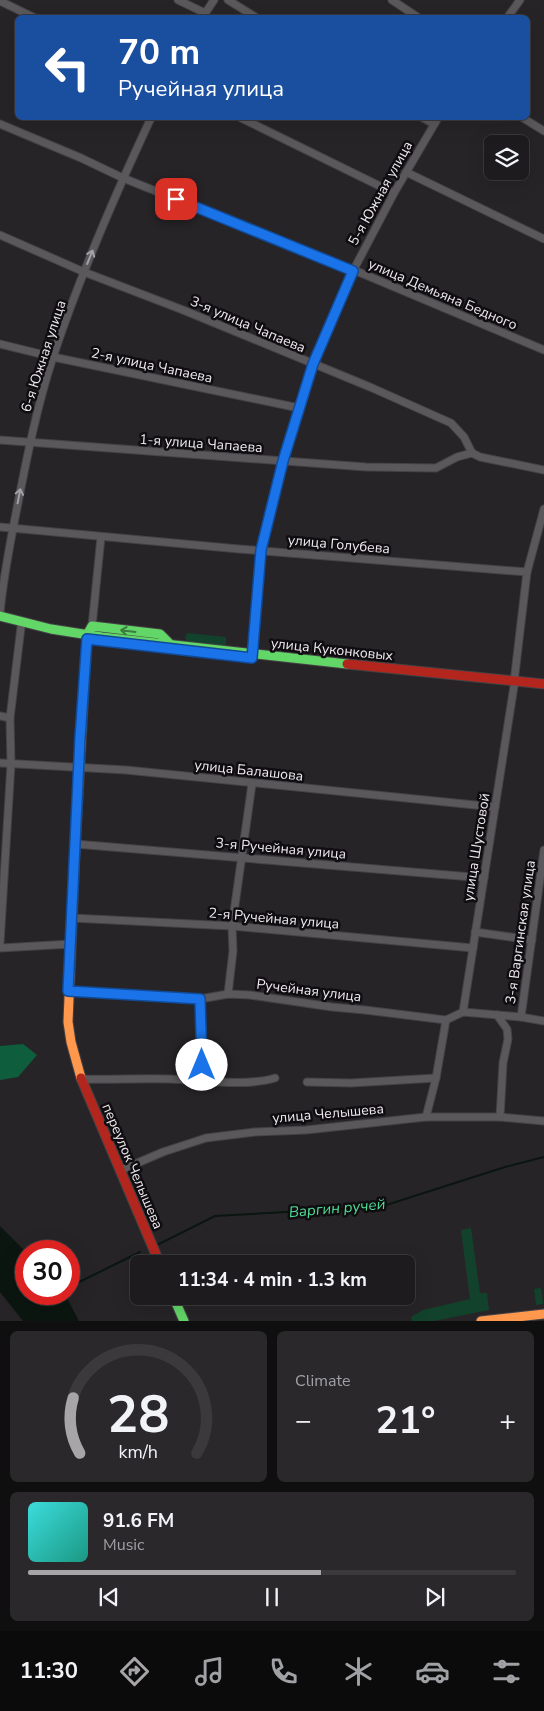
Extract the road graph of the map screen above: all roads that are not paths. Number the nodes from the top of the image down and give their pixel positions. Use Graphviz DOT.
graph roads {
  1 [pos="178,0"];
  2 [pos="214,0"];
  3 [pos="228,0"];
  4 [pos="392,0"];
  5 [pos="520,0"];
  6 [pos="0,1"];
  7 [pos="29,15"];
  8 [pos="204,15"];
  9 [pos="252,15"];
  10 [pos="414,15"];
  11 [pos="509,15"];
  12 [pos="150,120"];
  13 [pos="245,120"];
  14 [pos="526,120"];
  15 [pos="436,121"];
  16 [pos="0,124"];
  17 [pos="544,130"];
  18 [pos="406,172"];
  19 [pos="123,178"];
  20 [pos="394,193"];
  21 [pos="0,235"];
  22 [pos="544,239"];
  23 [pos="353,271"];
  24 [pos="84,272"];
  25 [pos="0,344"];
  26 [pos="544,350"];
  27 [pos="53,357"];
  28 [pos="313,364"];
  29 [pos="299,408"];
  30 [pos="0,440"];
  31 [pos="30,442"];
  32 [pos="472,453"];
  33 [pos="283,461"];
  34 [pos="544,470"];
  35 [pos="544,509"];
  36 [pos="0,527"];
  37 [pos="13,529"];
  38 [pos="101,537"];
  39 [pos="261,550"];
  40 [pos="527,572"];
  41 [pos="0,615"];
  42 [pos="0,622"];
  43 [pos="92,626"];
  44 [pos="21,627"];
  45 [pos="87,637"];
  46 [pos="171,645"];
  47 [pos="253,656"];
  48 [pos="514,684"];
  49 [pos="544,684"];
  50 [pos="544,688"];
  51 [pos="0,716"];
  52 [pos="10,718"];
  53 [pos="0,763"];
  54 [pos="11,764"];
  55 [pos="79,767"];
  56 [pos="252,784"];
  57 [pos="495,807"];
  58 [pos="75,844"];
  59 [pos="544,850"];
  60 [pos="240,857"];
  61 [pos="484,878"];
  62 [pos="72,918"];
  63 [pos="232,926"];
  64 [pos="475,932"];
  65 [pos="532,940"];
  66 [pos="0,943"];
  67 [pos="71,944"];
  68 [pos="0,948"];
  69 [pos="473,948"];
  70 [pos="68,991"];
  71 [pos="228,994"];
  72 [pos="200,999"];
  73 [pos="462,1012"];
  74 [pos="497,1016"];
  75 [pos="521,1017"];
  76 [pos="446,1020"];
  77 [pos="544,1021"];
  78 [pos="275,1078"];
  79 [pos="436,1078"];
  80 [pos="81,1079"];
  81 [pos="200,1080"];
  82 [pos="307,1082"];
  83 [pos="426,1117"];
  84 [pos="500,1117"];
  85 [pos="544,1121"];
  86 [pos="120,1170"];
  87 [pos="156,1255"];
  88 [pos="177,1305"];
  89 [pos="544,1314"];
  90 [pos="184,1321"];
  91 [pos="481,1321"];
  1 -- 8 [label="street"];
  2 -- 8 [label="street"];
  3 -- 9 [label="street"];
  4 -- 10 [label="street"];
  5 -- 11 [label="street"];
  6 -- 7 [label="street"];
  12 -- 19 [label="street, 6-я Южная улица"];
  13 -- 20 [label="street"];
  14 -- 17 [label="street"];
  15 -- 18 [label="street, 5-я Южная улица"];
  16 -- 19 [label="street, улица Демьяна Бедного"];
  18 -- 20 [label="street, 5-я Южная улица"];
  18 -- 22 [label="street"];
  19 -- 23 [label="street, улица Демьяна Бедного"];
  24 -- 19 [label="street, 6-я Южная улица, one-way"];
  20 -- 23 [label="street, 5-я Южная улица"];
  21 -- 24 [label="street, 3-я улица Чапаева"];
  23 -- 26 [label="street, улица Демьяна Бедного"];
  23 -- 28 [label="street, 5-я Южная улица"];
  24 -- 27 [label="street, 6-я Южная улица"];
  24 -- 28 [label="street, 3-я улица Чапаева"];
  25 -- 27 [label="street, 2-я улица Чапаева"];
  27 -- 29 [label="street, 2-я улица Чапаева"];
  27 -- 31 [label="street, 6-я Южная улица"];
  28 -- 29 [label="street, 5-я Южная улица"];
  28 -- 32 [label="street, 3-я улица Чапаева"];
  29 -- 33 [label="street, 5-я Южная улица"];
  30 -- 31 [label="street, 1-я улица Чапаева"];
  31 -- 33 [label="street, 1-я улица Чапаева"];
  37 -- 31 [label="street, 6-я Южная улица, one-way"];
  32 -- 33 [label="street, 1-я улица Чапаева"];
  32 -- 34 [label="street"];
  33 -- 39 [label="street, 5-я Южная улица"];
  35 -- 40 [label="street, улица Шустовой"];
  36 -- 37 [label="street, улица Голубева"];
  37 -- 38 [label="street, улица Голубева"];
  37 -- 41 [label="street, 6-я Южная улица"];
  38 -- 39 [label="street, улица Голубева"];
  38 -- 43 [label="street"];
  39 -- 40 [label="street, улица Голубева"];
  39 -- 47 [label="street, 5-я Южная улица"];
  40 -- 48 [label="street, улица Шустовой"];
  41 -- 45 [label="main road, улица Куконковых"];
  42 -- 44 [label="main road, улица Куконковых"];
  43 -- 45 [label="main road"];
  46 -- 43 [label="main road, one-way"];
  44 -- 45 [label="main road, улица Куконковых"];
  44 -- 52 [label="street"];
  45 -- 46 [label="main road, улица Куконковых"];
  45 -- 47 [label="main road, улица Куконковых"];
  45 -- 55 [label="main road, переулок Челышева"];
  46 -- 47 [label="main road, улица Куконковых"];
  47 -- 48 [label="main road, улица Куконковых"];
  48 -- 49 [label="main road, улица Куконковых"];
  48 -- 50 [label="main road, улица Куконковых"];
  48 -- 57 [label="street, улица Шустовой"];
  51 -- 52 [label="street"];
  52 -- 54 [label="street"];
  53 -- 54 [label="street, улица Балашова"];
  54 -- 55 [label="street, улица Балашова"];
  54 -- 66 [label="street"];
  55 -- 56 [label="street, улица Балашова"];
  55 -- 58 [label="main road, переулок Челышева"];
  56 -- 57 [label="street, улица Балашова"];
  56 -- 60 [label="street"];
  57 -- 61 [label="street, улица Шустовой"];
  58 -- 60 [label="street, 3-я Ручейная улица"];
  58 -- 62 [label="main road, переулок Челышева"];
  59 -- 65 [label="street, 3-я Варгинская улица"];
  60 -- 61 [label="street, 3-я Ручейная улица"];
  60 -- 63 [label="street"];
  61 -- 64 [label="street, улица Шустовой"];
  62 -- 63 [label="street, 2-я Ручейная улица"];
  62 -- 67 [label="main road, переулок Челышева"];
  63 -- 69 [label="street, 2-я Ручейная улица"];
  63 -- 71 [label="street"];
  64 -- 65 [label="street"];
  64 -- 69 [label="street, улица Шустовой"];
  65 -- 75 [label="street, 3-я Варгинская улица"];
  67 -- 68 [label="street"];
  67 -- 70 [label="main road, переулок Челышева"];
  69 -- 73 [label="street, улица Шустовой"];
  70 -- 72 [label="street, Ручейная улица"];
  70 -- 80 [label="main road, переулок Челышева"];
  71 -- 72 [label="street, Ручейная улица"];
  71 -- 76 [label="street, Ручейная улица"];
  72 -- 81 [label="street"];
  73 -- 74 [label="street"];
  73 -- 76 [label="street"];
  74 -- 75 [label="street"];
  74 -- 84 [label="street, 3-я Варгинская улица"];
  75 -- 77 [label="street"];
  76 -- 79 [label="street"];
  78 -- 81 [label="street"];
  79 -- 82 [label="street"];
  79 -- 83 [label="street"];
  80 -- 81 [label="street"];
  80 -- 86 [label="main road, переулок Челышева"];
  83 -- 84 [label="street, улица Челышева"];
  83 -- 86 [label="street, улица Челышева"];
  84 -- 85 [label="street, улица Челышева"];
  86 -- 87 [label="main road, переулок Челышева"];
  88 -- 90 [label="main road"];
  89 -- 91 [label="main road"];
}
